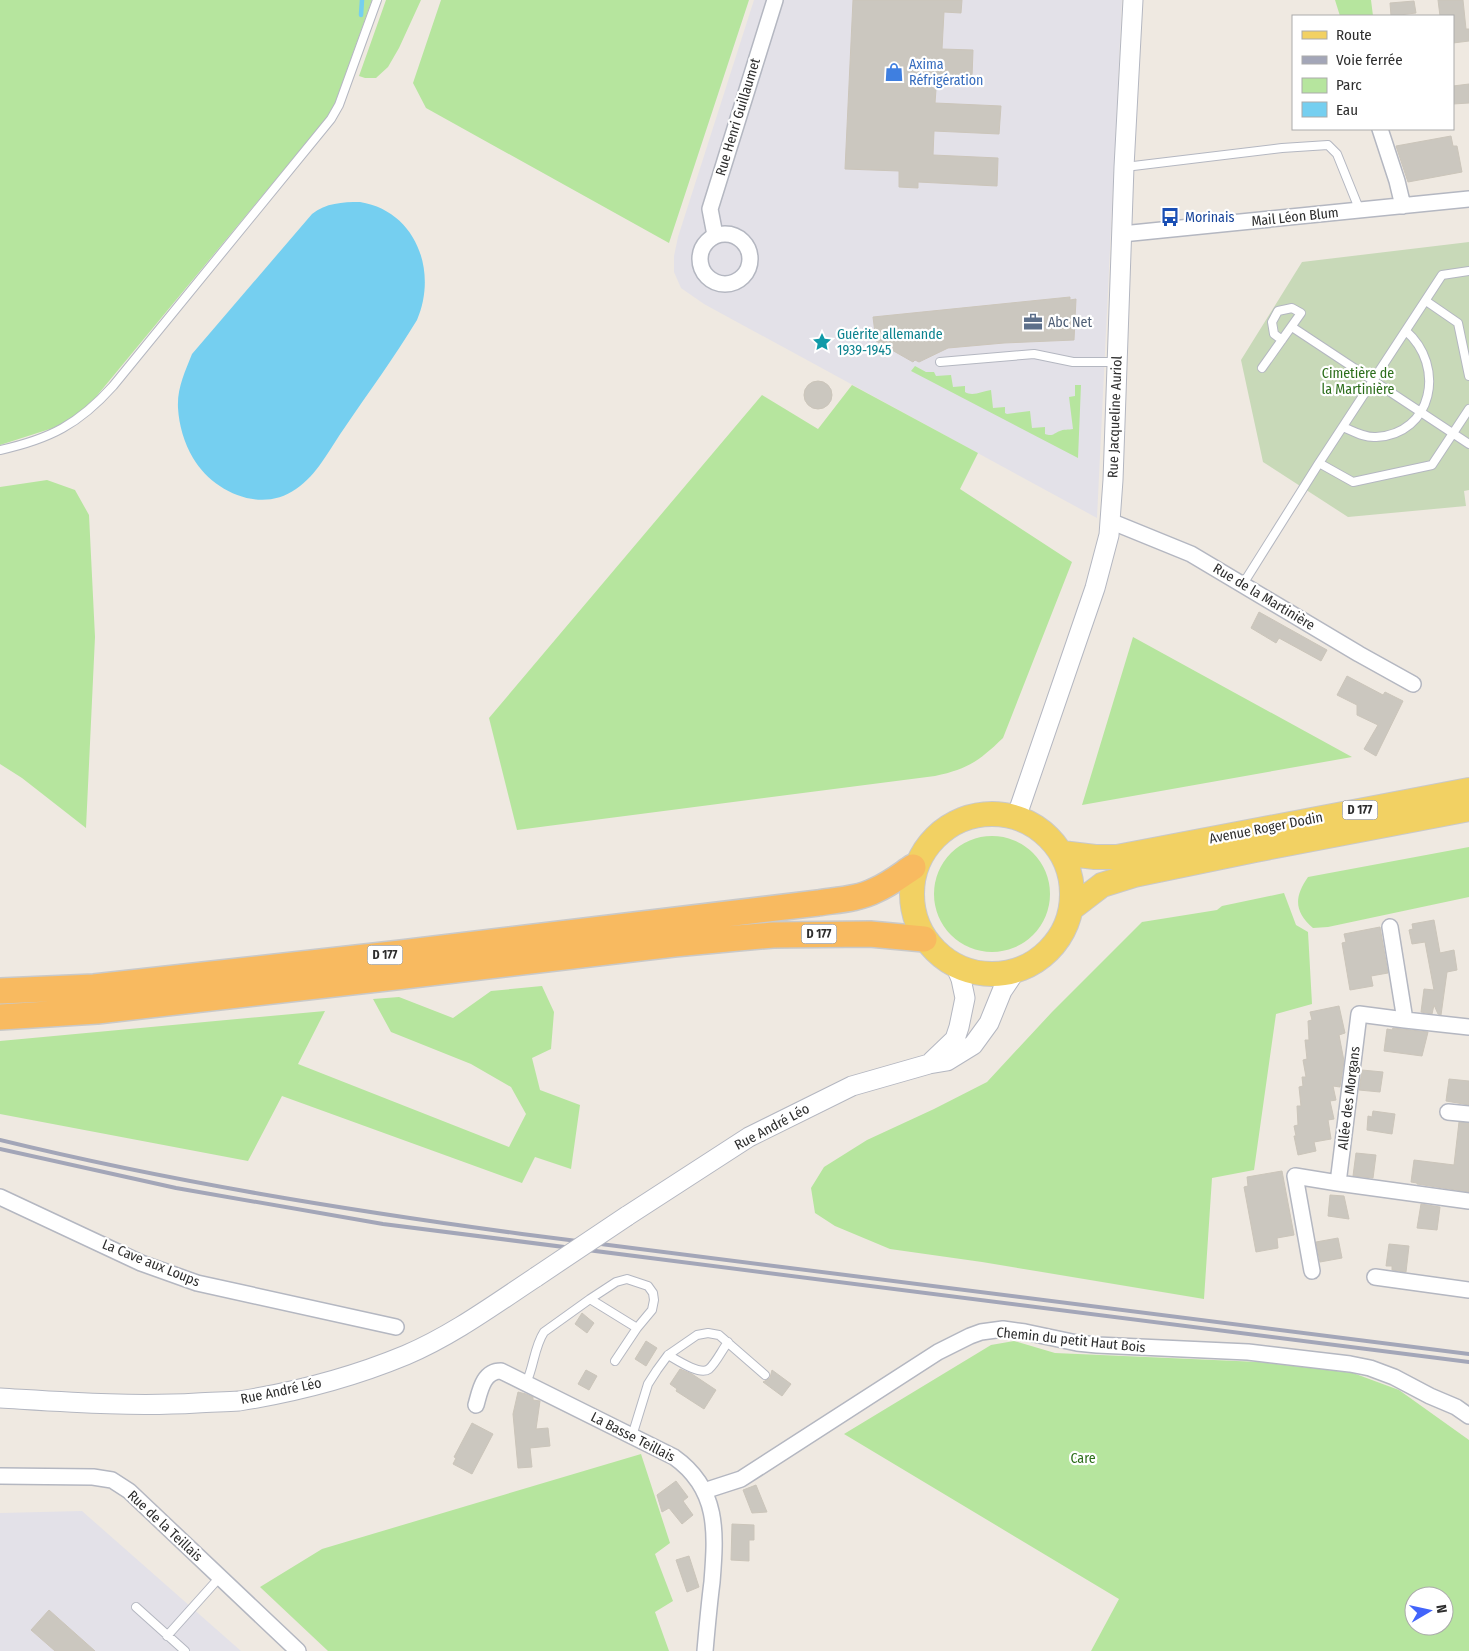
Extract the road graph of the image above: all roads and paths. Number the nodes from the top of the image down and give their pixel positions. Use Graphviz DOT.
graph roads {
  1 [pos="377,0"];
  2 [pos="775,0"];
  3 [pos="1133,0"];
  4 [pos="1380,130"];
  5 [pos="1124,167"];
  6 [pos="1469,199"];
  7 [pos="1403,206"];
  8 [pos="1360,210"];
  9 [pos="1122,234"];
  10 [pos="714,236"];
  11 [pos="1469,271"];
  12 [pos="1426,301"];
  13 [pos="1292,327"];
  14 [pos="1406,331"];
  15 [pos="1282,340"];
  16 [pos="940,362"];
  17 [pos="1117,362"];
  18 [pos="1262,368"];
  19 [pos="1469,376"];
  20 [pos="1374,380"];
  21 [pos="1469,409"];
  22 [pos="1420,412"];
  23 [pos="1343,427"];
  24 [pos="1453,434"];
  25 [pos="1469,444"];
  26 [pos="0,450"];
  27 [pos="1319,463"];
  28 [pos="1110,521"];
  29 [pos="1243,584"];
  30 [pos="1413,684"];
  31 [pos="1469,790"];
  32 [pos="1469,809"];
  33 [pos="1016,818"];
  34 [pos="1062,852"];
  35 [pos="913,867"];
  36 [pos="1072,908"];
  37 [pos="1390,927"];
  38 [pos="924,939"];
  39 [pos="956,967"];
  40 [pos="1016,970"];
  41 [pos="0,991"];
  42 [pos="0,1017"];
  43 [pos="1405,1020"];
  44 [pos="1469,1027"];
  45 [pos="929,1064"];
  46 [pos="1448,1112"];
  47 [pos="1469,1114"];
  48 [pos="1338,1183"];
  49 [pos="0,1197"];
  50 [pos="1469,1200"];
  51 [pos="1312,1271"];
  52 [pos="1375,1277"];
  53 [pos="1469,1290"];
  54 [pos="590,1299"];
  55 [pos="396,1327"];
  56 [pos="637,1328"];
  57 [pos="728,1342"];
  58 [pos="668,1355"];
  59 [pos="615,1361"];
  60 [pos="765,1375"];
  61 [pos="526,1384"];
  62 [pos="0,1398"];
  63 [pos="476,1405"];
  64 [pos="1469,1416"];
  65 [pos="632,1436"];
  66 [pos="0,1476"];
  67 [pos="704,1491"];
  68 [pos="219,1578"];
  69 [pos="136,1608"];
  70 [pos="167,1636"];
  71 [pos="185,1651"];
  72 [pos="298,1651"];
  73 [pos="705,1651"];
  1 -- 26 [label="lane"];
  2 -- 10 [label="street, Rue Henri Guillaumet"];
  3 -- 5 [label="street, Rue Jacqueline Auriol"];
  4 -- 7 [label="street"];
  5 -- 8 [label="lane"];
  5 -- 9 [label="street, Rue Jacqueline Auriol"];
  6 -- 7 [label="street, Mail Léon Blum"];
  7 -- 8 [label="street, Mail Léon Blum"];
  8 -- 9 [label="street, Mail Léon Blum"];
  9 -- 17 [label="street, Rue Jacqueline Auriol"];
  11 -- 12 [label="lane"];
  12 -- 14 [label="lane"];
  12 -- 19 [label="lane"];
  13 -- 15 [label="lane"];
  13 -- 15 [label="lane"];
  13 -- 20 [label="lane"];
  14 -- 20 [label="lane"];
  14 -- 22 [label="lane"];
  15 -- 18 [label="lane"];
  16 -- 17 [label="lane"];
  17 -- 28 [label="street, Rue Jacqueline Auriol"];
  20 -- 22 [label="lane"];
  20 -- 23 [label="lane"];
  21 -- 24 [label="lane"];
  22 -- 23 [label="lane"];
  22 -- 24 [label="lane"];
  23 -- 27 [label="lane"];
  24 -- 25 [label="lane"];
  24 -- 27 [label="lane"];
  27 -- 29 [label="lane"];
  28 -- 29 [label="street, Rue de la Martinière"];
  28 -- 33 [label="street, Rue Jacqueline Auriol"];
  29 -- 30 [label="street, Rue de la Martinière"];
  31 -- 34 [label="main road, Avenue Roger Dodin / D 177"];
  32 -- 36 [label="main road, Avenue Roger Dodin / D 177"];
  33 -- 34 [label="main road"];
  33 -- 35 [label="main road"];
  34 -- 36 [label="main road"];
  35 -- 38 [label="main road"];
  35 -- 41 [label="highway, D 177"];
  36 -- 40 [label="main road"];
  37 -- 43 [label="street"];
  38 -- 39 [label="main road"];
  38 -- 42 [label="highway, D 177"];
  39 -- 40 [label="main road"];
  39 -- 45 [label="street, Rue André Léo"];
  40 -- 45 [label="street, Rue André Léo"];
  43 -- 44 [label="street"];
  43 -- 48 [label="street, Allée des Morgans"];
  45 -- 62 [label="street, Rue André Léo, bridge"];
  46 -- 47 [label="street"];
  48 -- 50 [label="street"];
  48 -- 51 [label="street"];
  49 -- 55 [label="street, La Cave aux Loups"];
  52 -- 53 [label="street"];
  54 -- 56 [label="lane"];
  54 -- 56 [label="lane"];
  54 -- 61 [label="lane"];
  56 -- 59 [label="lane"];
  57 -- 58 [label="lane"];
  57 -- 58 [label="lane"];
  57 -- 60 [label="lane"];
  58 -- 65 [label="lane"];
  61 -- 63 [label="street, La Basse Teillais"];
  61 -- 65 [label="street, La Basse Teillais"];
  64 -- 67 [label="street, Chemin du petit Haut Bois"];
  65 -- 67 [label="street, La Basse Teillais"];
  66 -- 68 [label="street, Rue de la Teillais"];
  67 -- 73 [label="street, La Basse Teillais"];
  68 -- 70 [label="lane"];
  68 -- 72 [label="street, Rue de la Teillais"];
  69 -- 70 [label="lane"];
  70 -- 71 [label="lane"];
}
